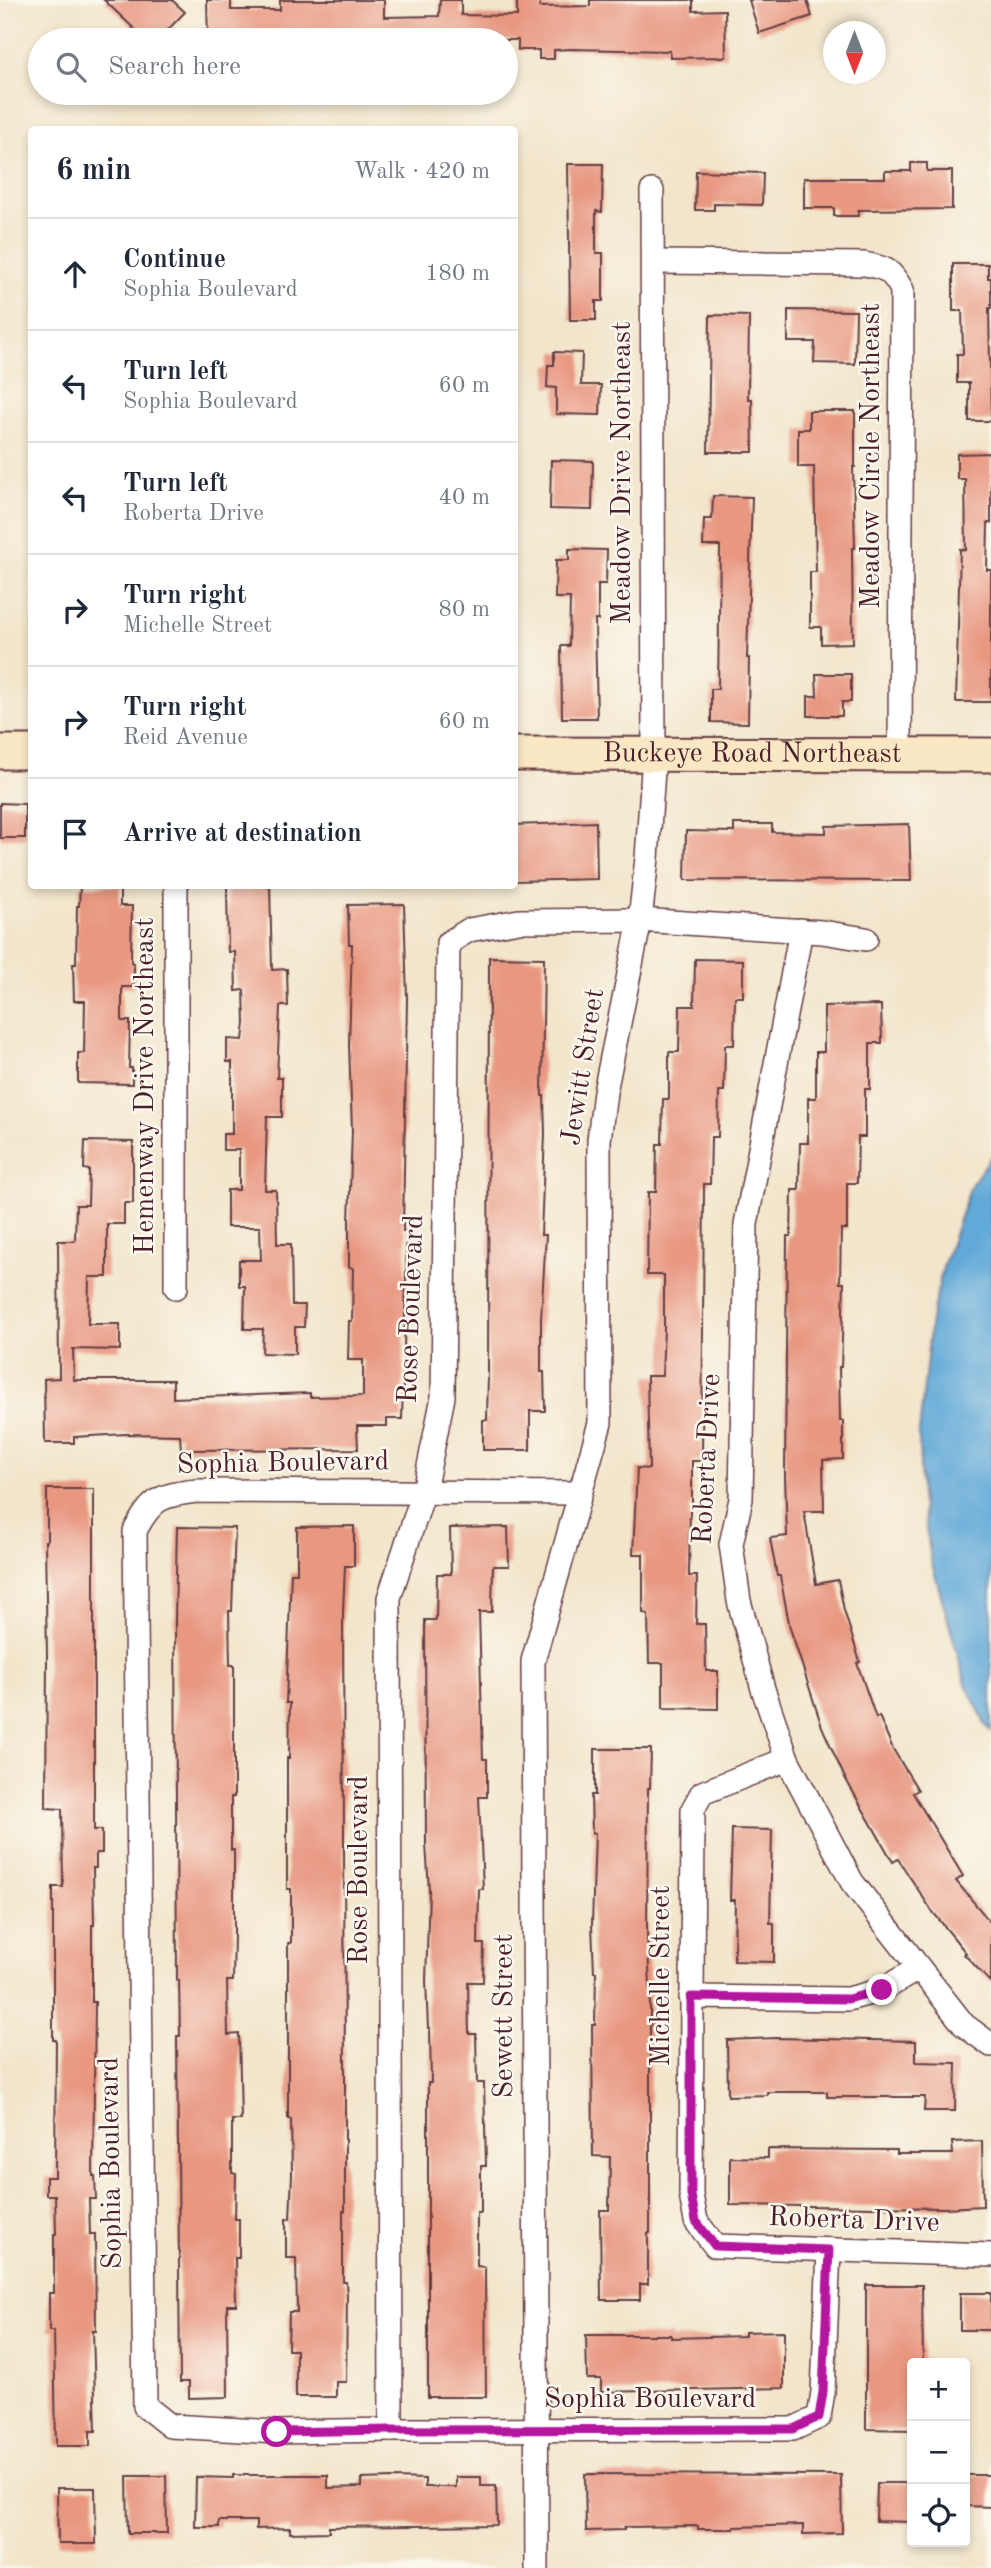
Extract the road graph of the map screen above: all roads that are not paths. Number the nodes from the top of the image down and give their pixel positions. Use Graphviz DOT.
graph roads {
  1 [pos="652,191"];
  2 [pos="654,262"];
  3 [pos="0,752"];
  4 [pos="28,752"];
  5 [pos="518,754"];
  6 [pos="900,755"];
  7 [pos="991,755"];
  8 [pos="654,756"];
  9 [pos="176,889"];
  10 [pos="640,920"];
  11 [pos="801,930"];
  12 [pos="866,939"];
  13 [pos="176,1287"];
  14 [pos="582,1482"];
  15 [pos="424,1491"];
  16 [pos="787,1759"];
  17 [pos="919,1968"];
  18 [pos="691,1997"];
  19 [pos="991,2045"];
  20 [pos="715,2246"];
  21 [pos="829,2250"];
  22 [pos="991,2255"];
  23 [pos="391,2430"];
  24 [pos="537,2431"];
  25 [pos="537,2568"];
  1 -- 2 [label="street, Meadow Drive Northeast"];
  2 -- 6 [label="street, Meadow Circle Northeast"];
  2 -- 8 [label="street, Meadow Drive Northeast"];
  3 -- 4 [label="street"];
  5 -- 8 [label="street, Buckeye Road Northeast"];
  6 -- 7 [label="street, Buckeye Road Northeast"];
  6 -- 8 [label="street, Buckeye Road Northeast"];
  8 -- 10 [label="street, Jewitt Street"];
  9 -- 13 [label="street, Hemenway Drive Northeast"];
  10 -- 11 [label="street, Rose Boulevard"];
  10 -- 14 [label="street, Jewitt Street"];
  10 -- 15 [label="street, Rose Boulevard"];
  11 -- 12 [label="street, Rose Boulevard"];
  11 -- 16 [label="street, Roberta Drive"];
  14 -- 15 [label="street, Sophia Boulevard"];
  14 -- 24 [label="street, Sewett Street"];
  15 -- 23 [label="street, Rose Boulevard"];
  15 -- 23 [label="street, Sophia Boulevard"];
  16 -- 17 [label="street, Roberta Drive"];
  16 -- 18 [label="street, Michelle Street"];
  17 -- 18 [label="street"];
  17 -- 19 [label="street, Roberta Drive"];
  18 -- 20 [label="street, Michelle Street"];
  20 -- 21 [label="street, Roberta Drive"];
  21 -- 22 [label="street, Roberta Drive"];
  21 -- 24 [label="street, Sophia Boulevard"];
  23 -- 24 [label="street, Sophia Boulevard"];
  24 -- 25 [label="street, Sewett Street"];
}
